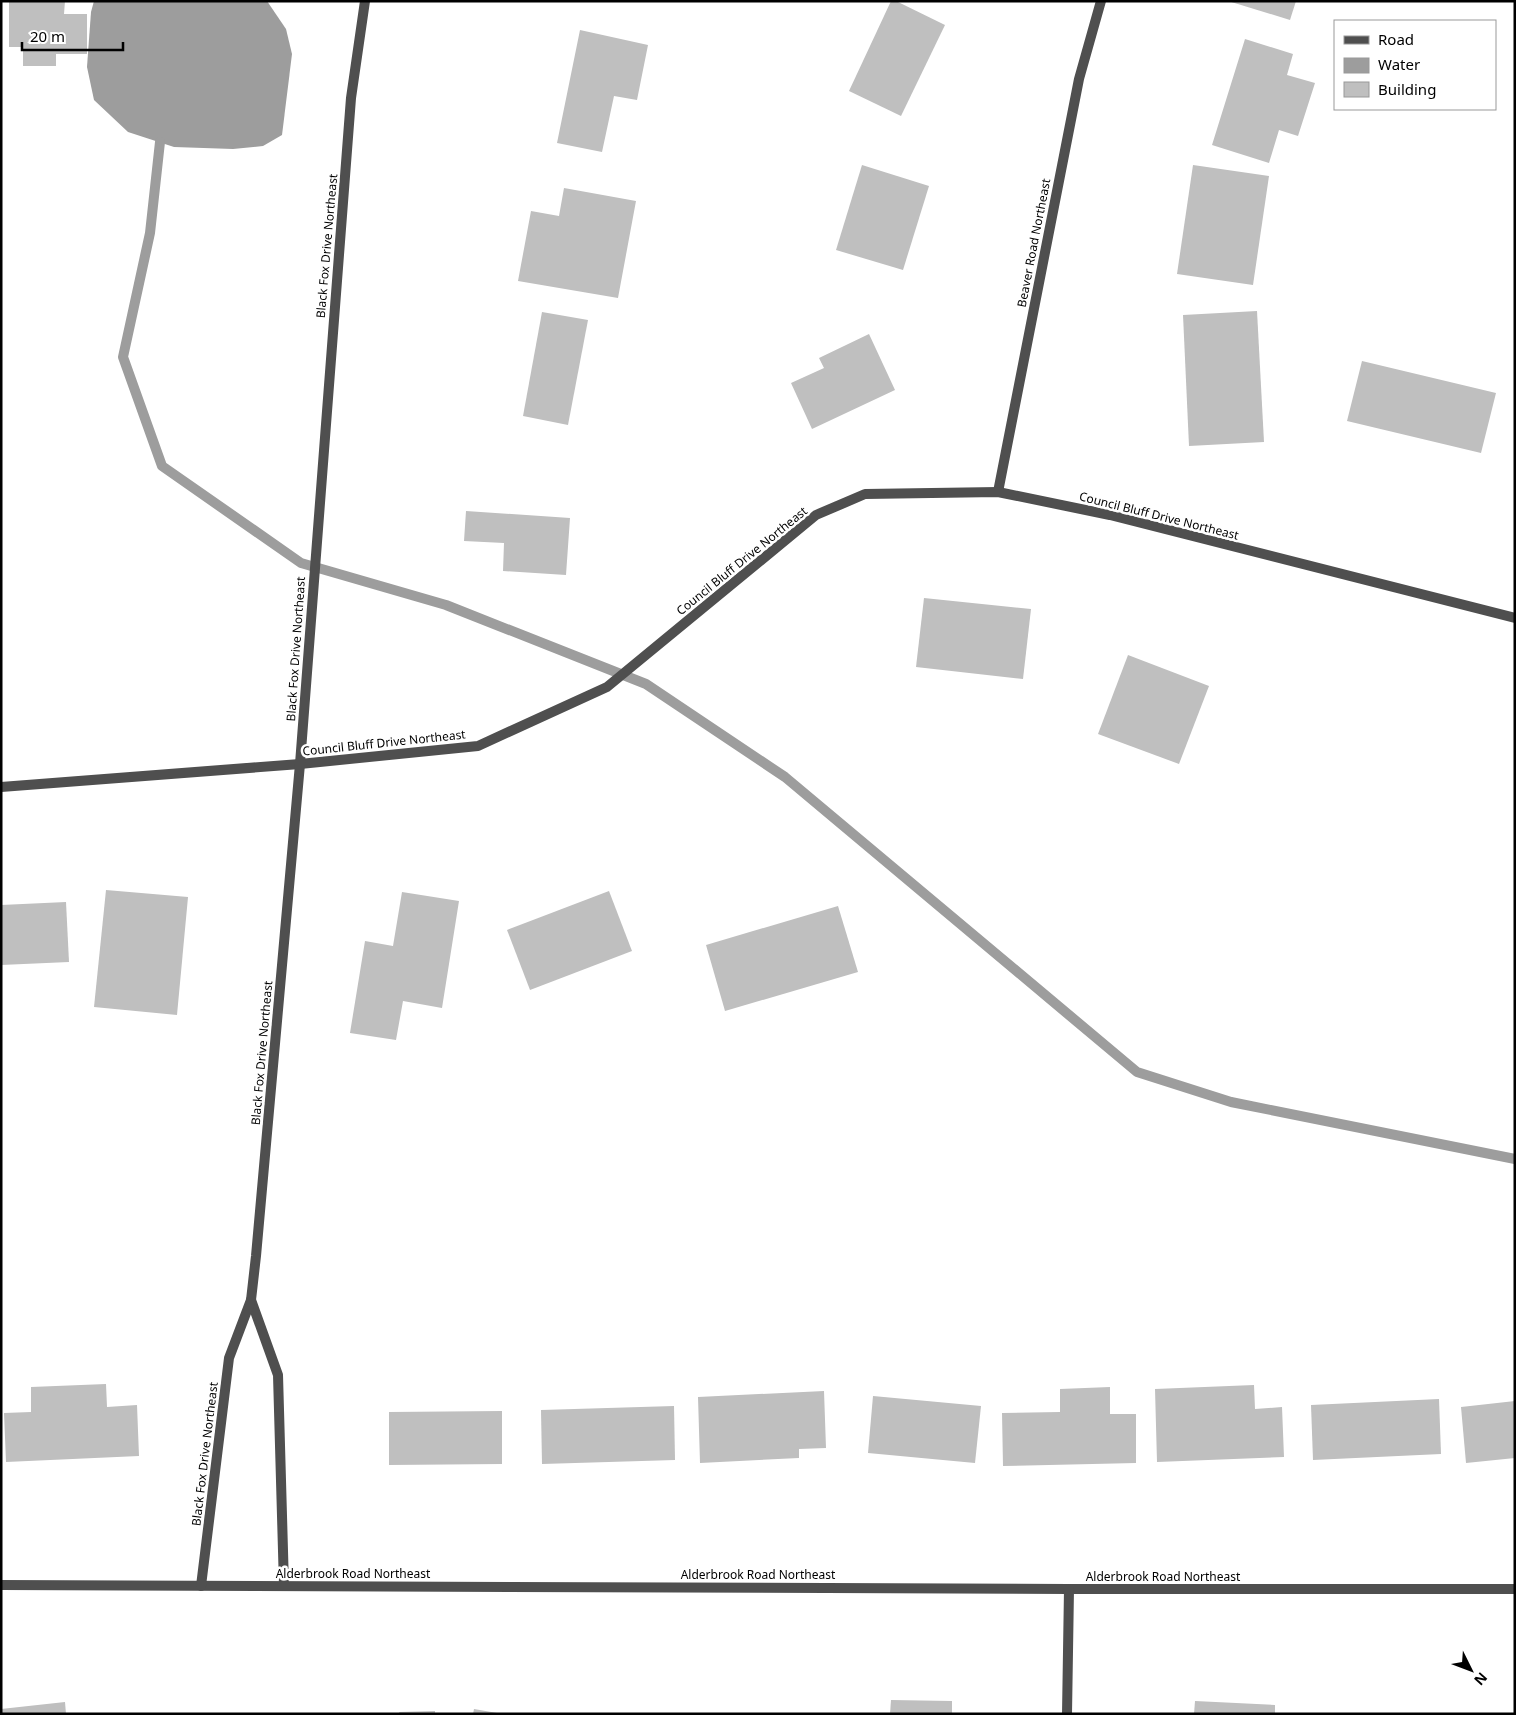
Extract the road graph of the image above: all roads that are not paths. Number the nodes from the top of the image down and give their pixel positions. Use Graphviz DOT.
graph roads {
  1 [pos="365,1"];
  2 [pos="1101,1"];
  3 [pos="998,492"];
  4 [pos="1515,618"];
  5 [pos="300,764"];
  6 [pos="1,787"];
  7 [pos="251,1300"];
  8 [pos="1,1585"];
  9 [pos="201,1586"];
  10 [pos="284,1586"];
  11 [pos="1069,1589"];
  12 [pos="1515,1589"];
  13 [pos="1068,1714"];
  1 -- 5 [label="street, Black Fox Drive Northeast"];
  2 -- 3 [label="street, Beaver Road Northeast"];
  3 -- 4 [label="street, Council Bluff Drive Northeast"];
  3 -- 5 [label="street, Council Bluff Drive Northeast"];
  5 -- 6 [label="street, Council Bluff Drive Northeast"];
  5 -- 7 [label="street, Black Fox Drive Northeast"];
  7 -- 9 [label="street, Black Fox Drive Northeast"];
  7 -- 10 [label="street, Black Fox Drive Northeast"];
  8 -- 9 [label="street, Alderbrook Road Northeast"];
  9 -- 10 [label="street, Alderbrook Road Northeast"];
  10 -- 11 [label="street, Alderbrook Road Northeast"];
  11 -- 12 [label="street, Alderbrook Road Northeast"];
  11 -- 13 [label="street"];
}
